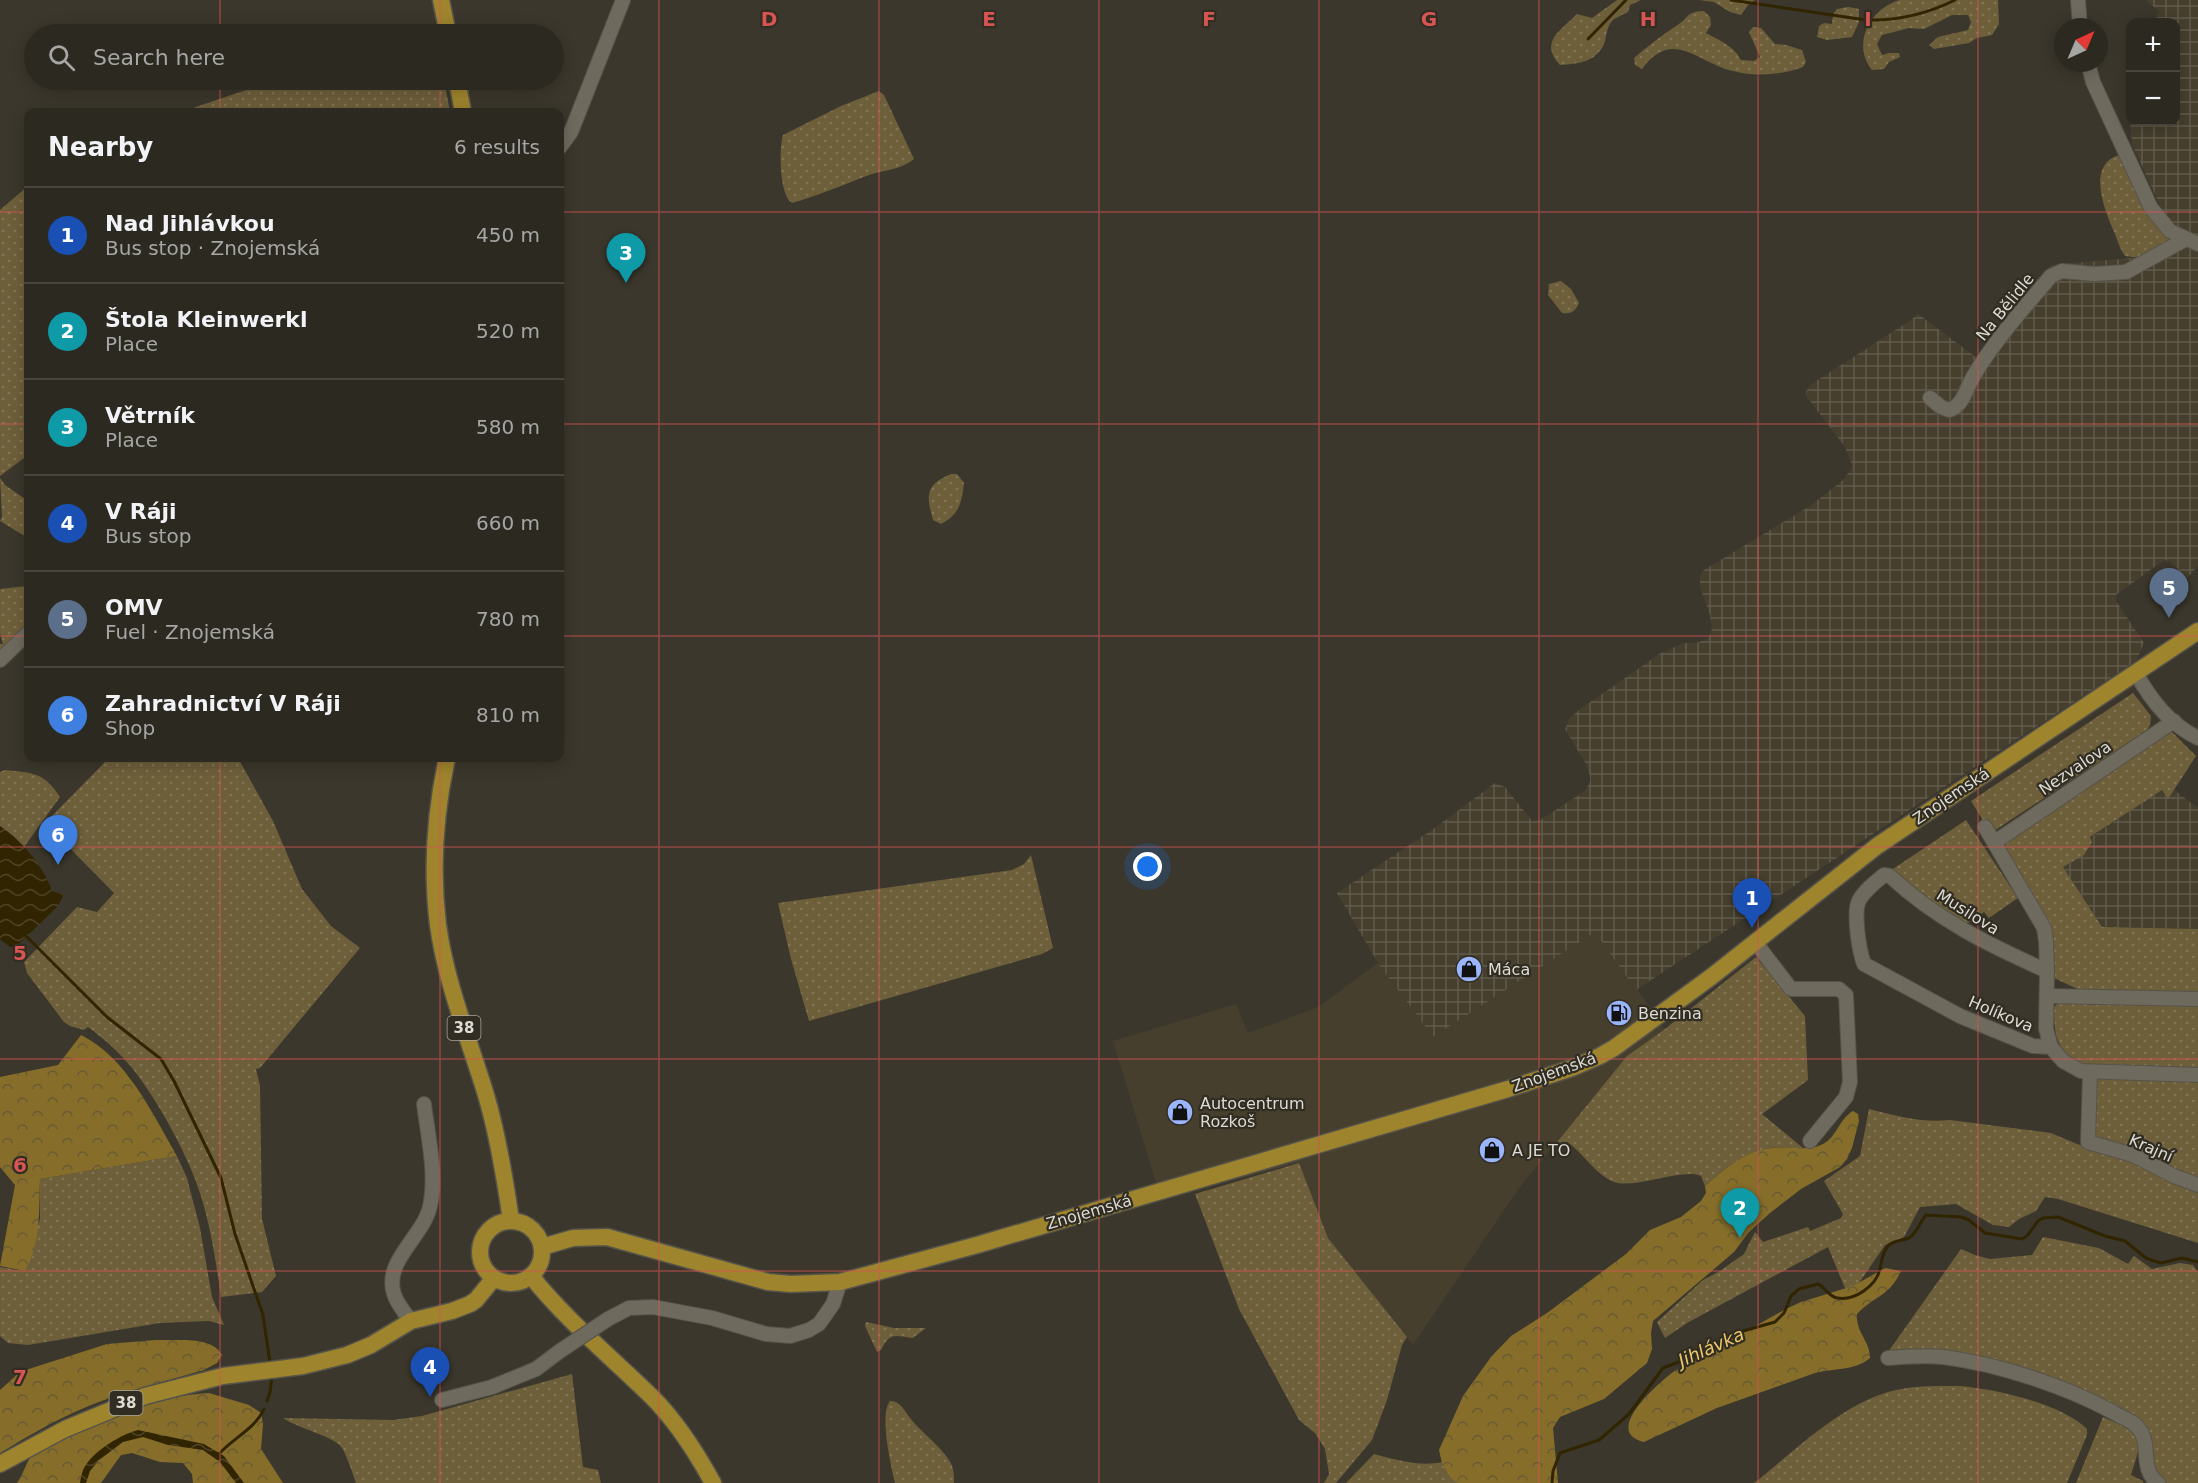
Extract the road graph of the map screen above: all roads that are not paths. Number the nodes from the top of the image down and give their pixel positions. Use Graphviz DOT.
graph roads {
  1 [pos="441,0"];
  2 [pos="623,0"];
  3 [pos="2078,0"];
  4 [pos="2079,18"];
  5 [pos="446,24"];
  6 [pos="2090,72"];
  7 [pos="459,90"];
  8 [pos="462,108"];
  9 [pos="564,142"];
  10 [pos="2192,242"];
  11 [pos="1930,398"];
  12 [pos="2198,631"];
  13 [pos="24,637"];
  14 [pos="0,660"];
  15 [pos="2136,673"];
  16 [pos="2174,721"];
  17 [pos="2198,738"];
  18 [pos="446,762"];
  19 [pos="1985,827"];
  20 [pos="1995,842"];
  21 [pos="1862,896"];
  22 [pos="1755,942"];
  23 [pos="2047,971"];
  24 [pos="2047,996"];
  25 [pos="2198,999"];
  26 [pos="2051,1047"];
  27 [pos="2090,1073"];
  28 [pos="2198,1075"];
  29 [pos="424,1104"];
  30 [pos="1810,1141"];
  31 [pos="2198,1185"];
  32 [pos="511,1220"];
  33 [pos="542,1247"];
  34 [pos="531,1276"];
  35 [pos="494,1278"];
  36 [pos="840,1282"];
  37 [pos="411,1321"];
  38 [pos="1888,1358"];
  39 [pos="442,1400"];
  40 [pos="0,1464"];
  41 [pos="713,1483"];
  42 [pos="2158,1483"];
  1 -- 5 [label="main road"];
  2 -- 9 [label="street"];
  3 -- 4 [label="street"];
  6 -- 10 [label="street"];
  7 -- 8 [label="main road"];
  10 -- 11 [label="street, Na Bělidle"];
  12 -- 15 [label="main road, Znojemská"];
  13 -- 14 [label="street"];
  15 -- 16 [label="street"];
  15 -- 22 [label="main road, Znojemská"];
  16 -- 17 [label="street"];
  16 -- 20 [label="street, Nezvalova"];
  18 -- 32 [label="main road, 38"];
  19 -- 20 [label="street"];
  20 -- 23 [label="street"];
  21 -- 23 [label="street, Musilova"];
  21 -- 26 [label="street, Holíkova"];
  22 -- 30 [label="street"];
  22 -- 36 [label="main road, Znojemská"];
  23 -- 24 [label="street"];
  24 -- 25 [label="street"];
  24 -- 26 [label="street"];
  26 -- 27 [label="street"];
  27 -- 28 [label="street"];
  27 -- 31 [label="street, Krajní"];
  29 -- 37 [label="street"];
  32 -- 33 [label="main road"];
  32 -- 35 [label="main road"];
  33 -- 34 [label="main road"];
  33 -- 36 [label="main road, Znojemská"];
  34 -- 35 [label="main road"];
  34 -- 41 [label="main road"];
  35 -- 37 [label="main road, 38"];
  36 -- 39 [label="street, bridge"];
  37 -- 40 [label="main road, 38"];
  38 -- 42 [label="street"];
}
